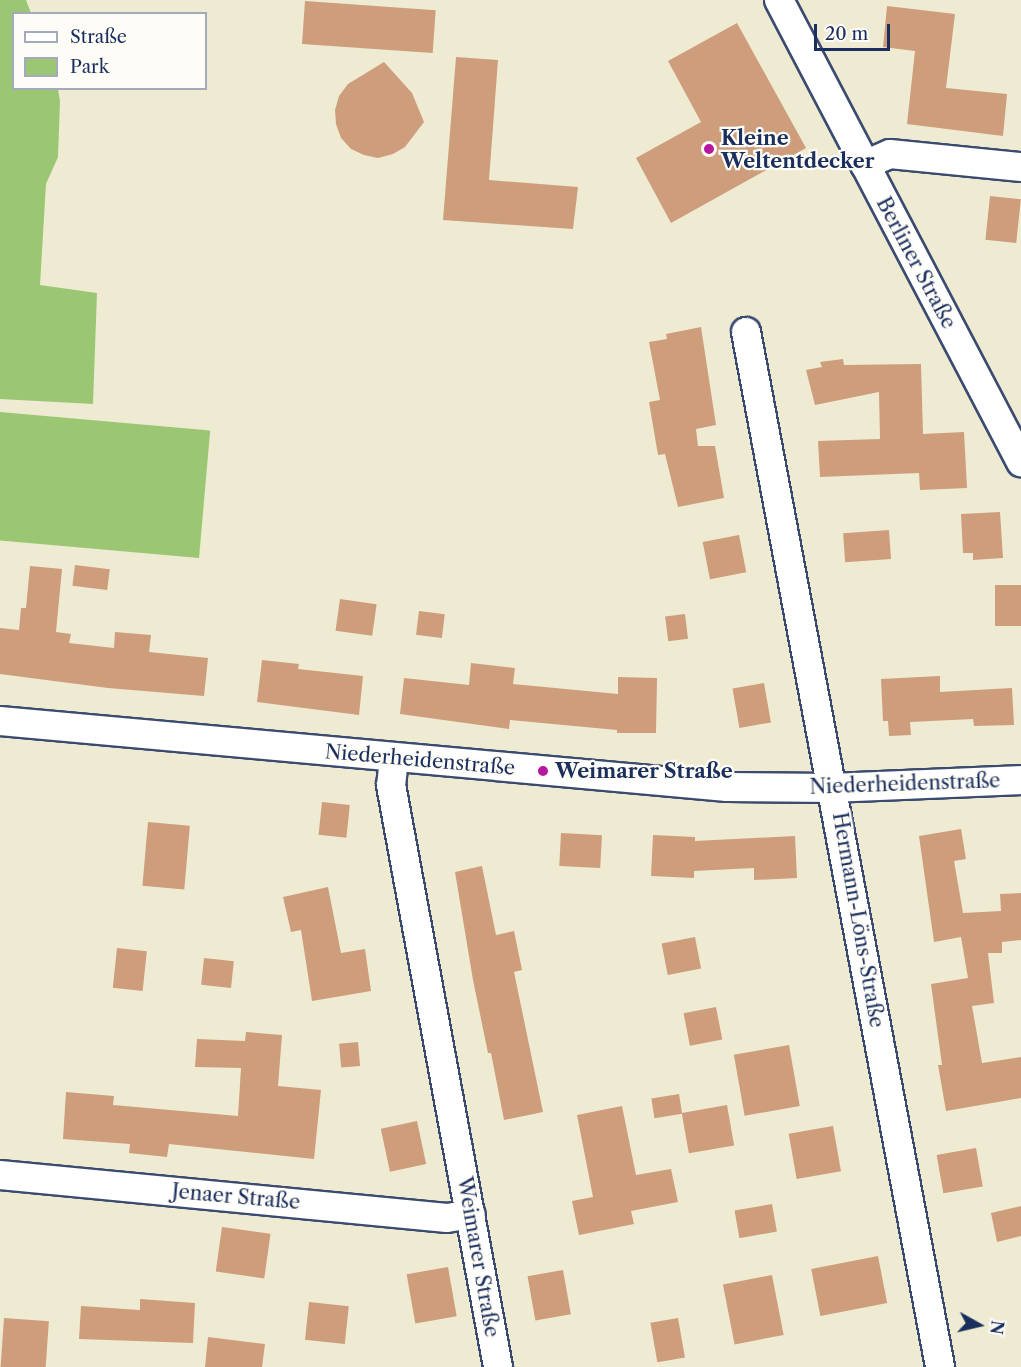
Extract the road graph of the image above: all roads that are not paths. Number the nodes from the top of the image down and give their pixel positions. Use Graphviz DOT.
graph roads {
  1 [pos="779,0"];
  2 [pos="865,165"];
  3 [pos="1021,167"];
  4 [pos="746,332"];
  5 [pos="1021,462"];
  6 [pos="0,721"];
  7 [pos="394,758"];
  8 [pos="1021,780"];
  9 [pos="833,788"];
  10 [pos="0,1175"];
  11 [pos="471,1214"];
  12 [pos="498,1367"];
  13 [pos="940,1367"];
  1 -- 2 [label="street, Berliner Straße"];
  2 -- 3 [label="street"];
  2 -- 5 [label="street, Berliner Straße"];
  4 -- 9 [label="street, Hermann-Löns-Straße"];
  6 -- 7 [label="street, Niederheidenstraße"];
  7 -- 9 [label="street, Niederheidenstraße"];
  7 -- 11 [label="street, Weimarer Straße"];
  8 -- 9 [label="street, Niederheidenstraße"];
  9 -- 13 [label="street, Hermann-Löns-Straße"];
  10 -- 11 [label="street, Jenaer Straße"];
  11 -- 12 [label="street, Weimarer Straße"];
}
